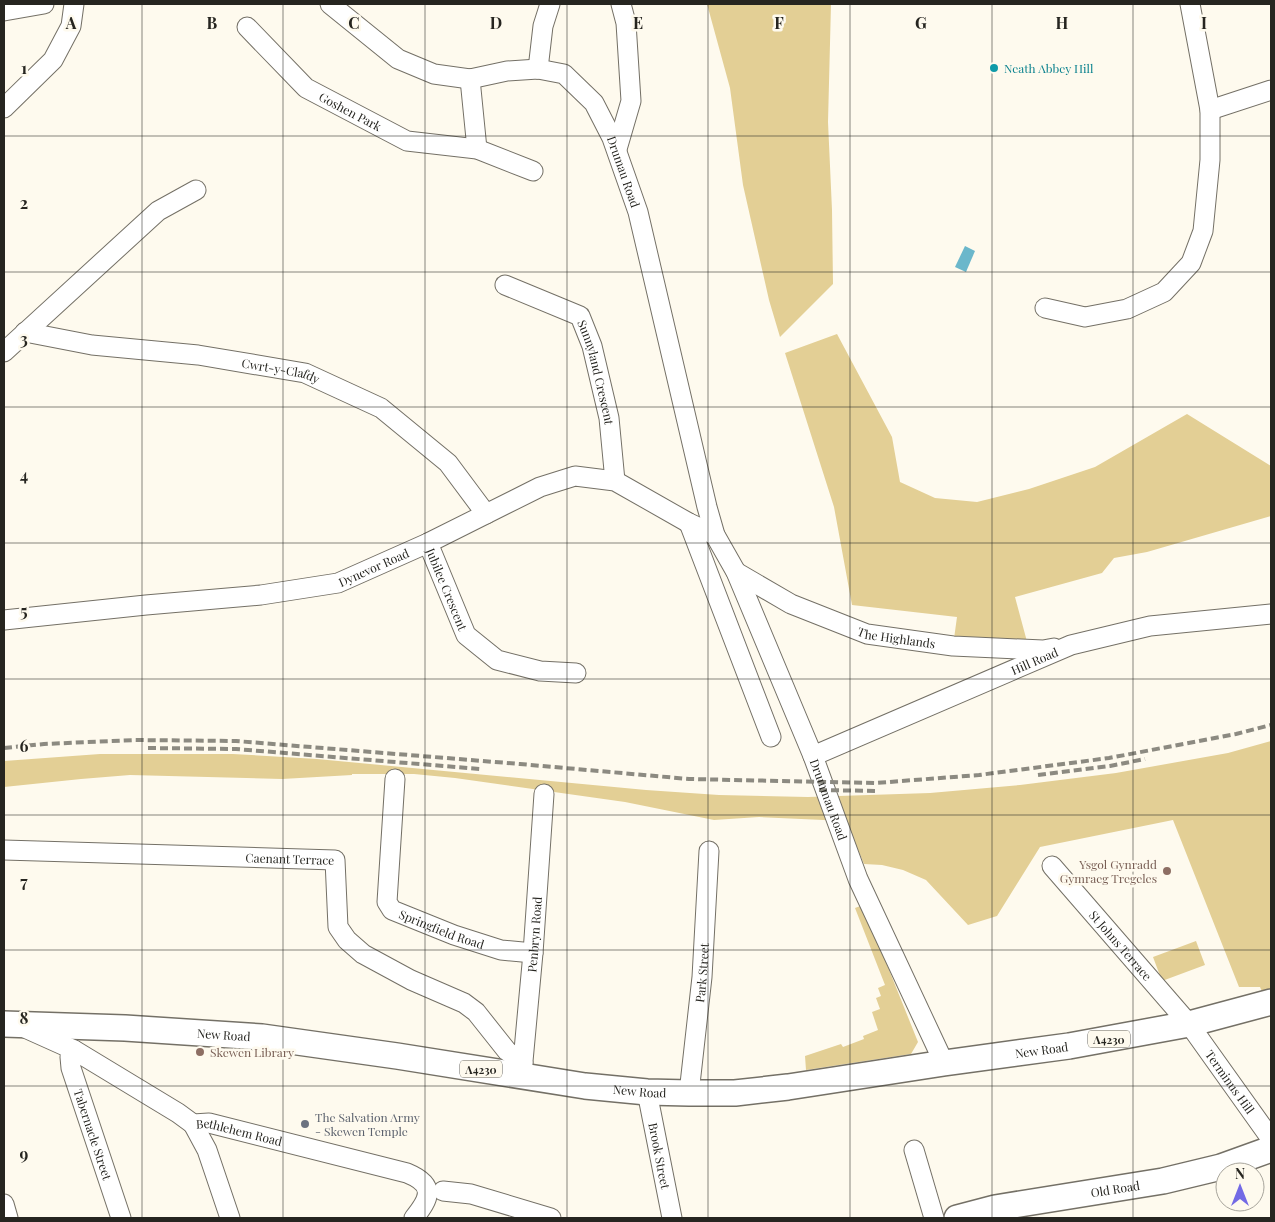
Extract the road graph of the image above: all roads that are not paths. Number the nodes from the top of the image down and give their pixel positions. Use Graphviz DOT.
graph roads {
  1 [pos="44,4"];
  2 [pos="74,4"];
  3 [pos="330,4"];
  4 [pos="550,4"];
  5 [pos="621,4"];
  6 [pos="1190,4"];
  7 [pos="4,11"];
  8 [pos="247,27"];
  9 [pos="538,69"];
  10 [pos="470,79"];
  11 [pos="1271,90"];
  12 [pos="4,108"];
  13 [pos="1210,110"];
  14 [pos="478,149"];
  15 [pos="616,150"];
  16 [pos="533,171"];
  17 [pos="196,190"];
  18 [pos="505,284"];
  19 [pos="1045,308"];
  20 [pos="25,332"];
  21 [pos="4,352"];
  22 [pos="616,481"];
  23 [pos="486,514"];
  24 [pos="689,523"];
  25 [pos="715,535"];
  26 [pos="428,542"];
  27 [pos="736,572"];
  28 [pos="1271,614"];
  29 [pos="4,620"];
  30 [pos="1071,645"];
  31 [pos="576,672"];
  32 [pos="771,737"];
  33 [pos="813,756"];
  34 [pos="395,780"];
  35 [pos="544,794"];
  36 [pos="4,850"];
  37 [pos="709,852"];
  38 [pos="1052,866"];
  39 [pos="533,953"];
  40 [pos="1271,1002"];
  41 [pos="10,1024"];
  42 [pos="1189,1024"];
  43 [pos="74,1050"];
  44 [pos="944,1063"];
  45 [pos="522,1069"];
  46 [pos="647,1092"];
  47 [pos="688,1093"];
  48 [pos="193,1124"];
  49 [pos="1271,1139"];
  50 [pos="1271,1149"];
  51 [pos="914,1150"];
  52 [pos="443,1190"];
  53 [pos="4,1204"];
  54 [pos="8,1218"];
  55 [pos="121,1218"];
  56 [pos="230,1218"];
  57 [pos="414,1218"];
  58 [pos="551,1218"];
  59 [pos="672,1218"];
  60 [pos="934,1218"];
  61 [pos="957,1218"];
  1 -- 7 [label="street"];
  2 -- 12 [label="street"];
  3 -- 10 [label="street, Drumau Road"];
  4 -- 9 [label="street"];
  5 -- 15 [label="street"];
  6 -- 13 [label="street"];
  8 -- 14 [label="street, Goshen Park"];
  9 -- 10 [label="street, Drumau Road"];
  9 -- 15 [label="street, Drumau Road"];
  10 -- 14 [label="street"];
  11 -- 13 [label="street"];
  13 -- 19 [label="street"];
  14 -- 16 [label="street, Goshen Park"];
  15 -- 25 [label="street, Drumau Road"];
  17 -- 20 [label="street"];
  18 -- 22 [label="street, Sunnyland Crescent"];
  20 -- 21 [label="street"];
  20 -- 23 [label="street, Cwrt-y-Clafdy"];
  22 -- 23 [label="street, Dynevor Road"];
  22 -- 24 [label="street, Dynevor Road"];
  23 -- 26 [label="street, Dynevor Road"];
  24 -- 25 [label="street, Dynevor Road"];
  24 -- 32 [label="street"];
  25 -- 27 [label="street, Drummau Road"];
  26 -- 29 [label="street, Dynevor Road"];
  26 -- 31 [label="street, Jubilee Crescent"];
  27 -- 30 [label="street, The Highlands"];
  27 -- 33 [label="street, Drummau Road"];
  28 -- 30 [label="street, Hill Road"];
  30 -- 33 [label="street, Hill Road"];
  33 -- 44 [label="street, Drummau Road"];
  34 -- 39 [label="street, Springfield Road"];
  35 -- 39 [label="street, Penbryn Road"];
  36 -- 45 [label="street, Caenant Terrace"];
  37 -- 47 [label="street, Park Street"];
  38 -- 42 [label="street, St Johns Terrace"];
  39 -- 45 [label="street, Penbryn Road"];
  40 -- 42 [label="main road, New Road / A4230"];
  41 -- 43 [label="street, Bethlehem Road"];
  41 -- 45 [label="main road, New Road / A4230"];
  42 -- 44 [label="main road, New Road / A4230"];
  42 -- 49 [label="street, Terminus Hill"];
  43 -- 48 [label="street, Bethlehem Road"];
  43 -- 55 [label="street, Tabernacle Street"];
  44 -- 47 [label="main road, New Road / A4230"];
  45 -- 46 [label="main road, New Road / A4230"];
  46 -- 47 [label="main road, New Road / A4230"];
  46 -- 59 [label="street, Brook Street"];
  48 -- 56 [label="street"];
  48 -- 57 [label="street, Bethlehem Road"];
  50 -- 61 [label="main road, Old Road"];
  51 -- 60 [label="street"];
  52 -- 58 [label="street"];
  53 -- 54 [label="street"];
}
